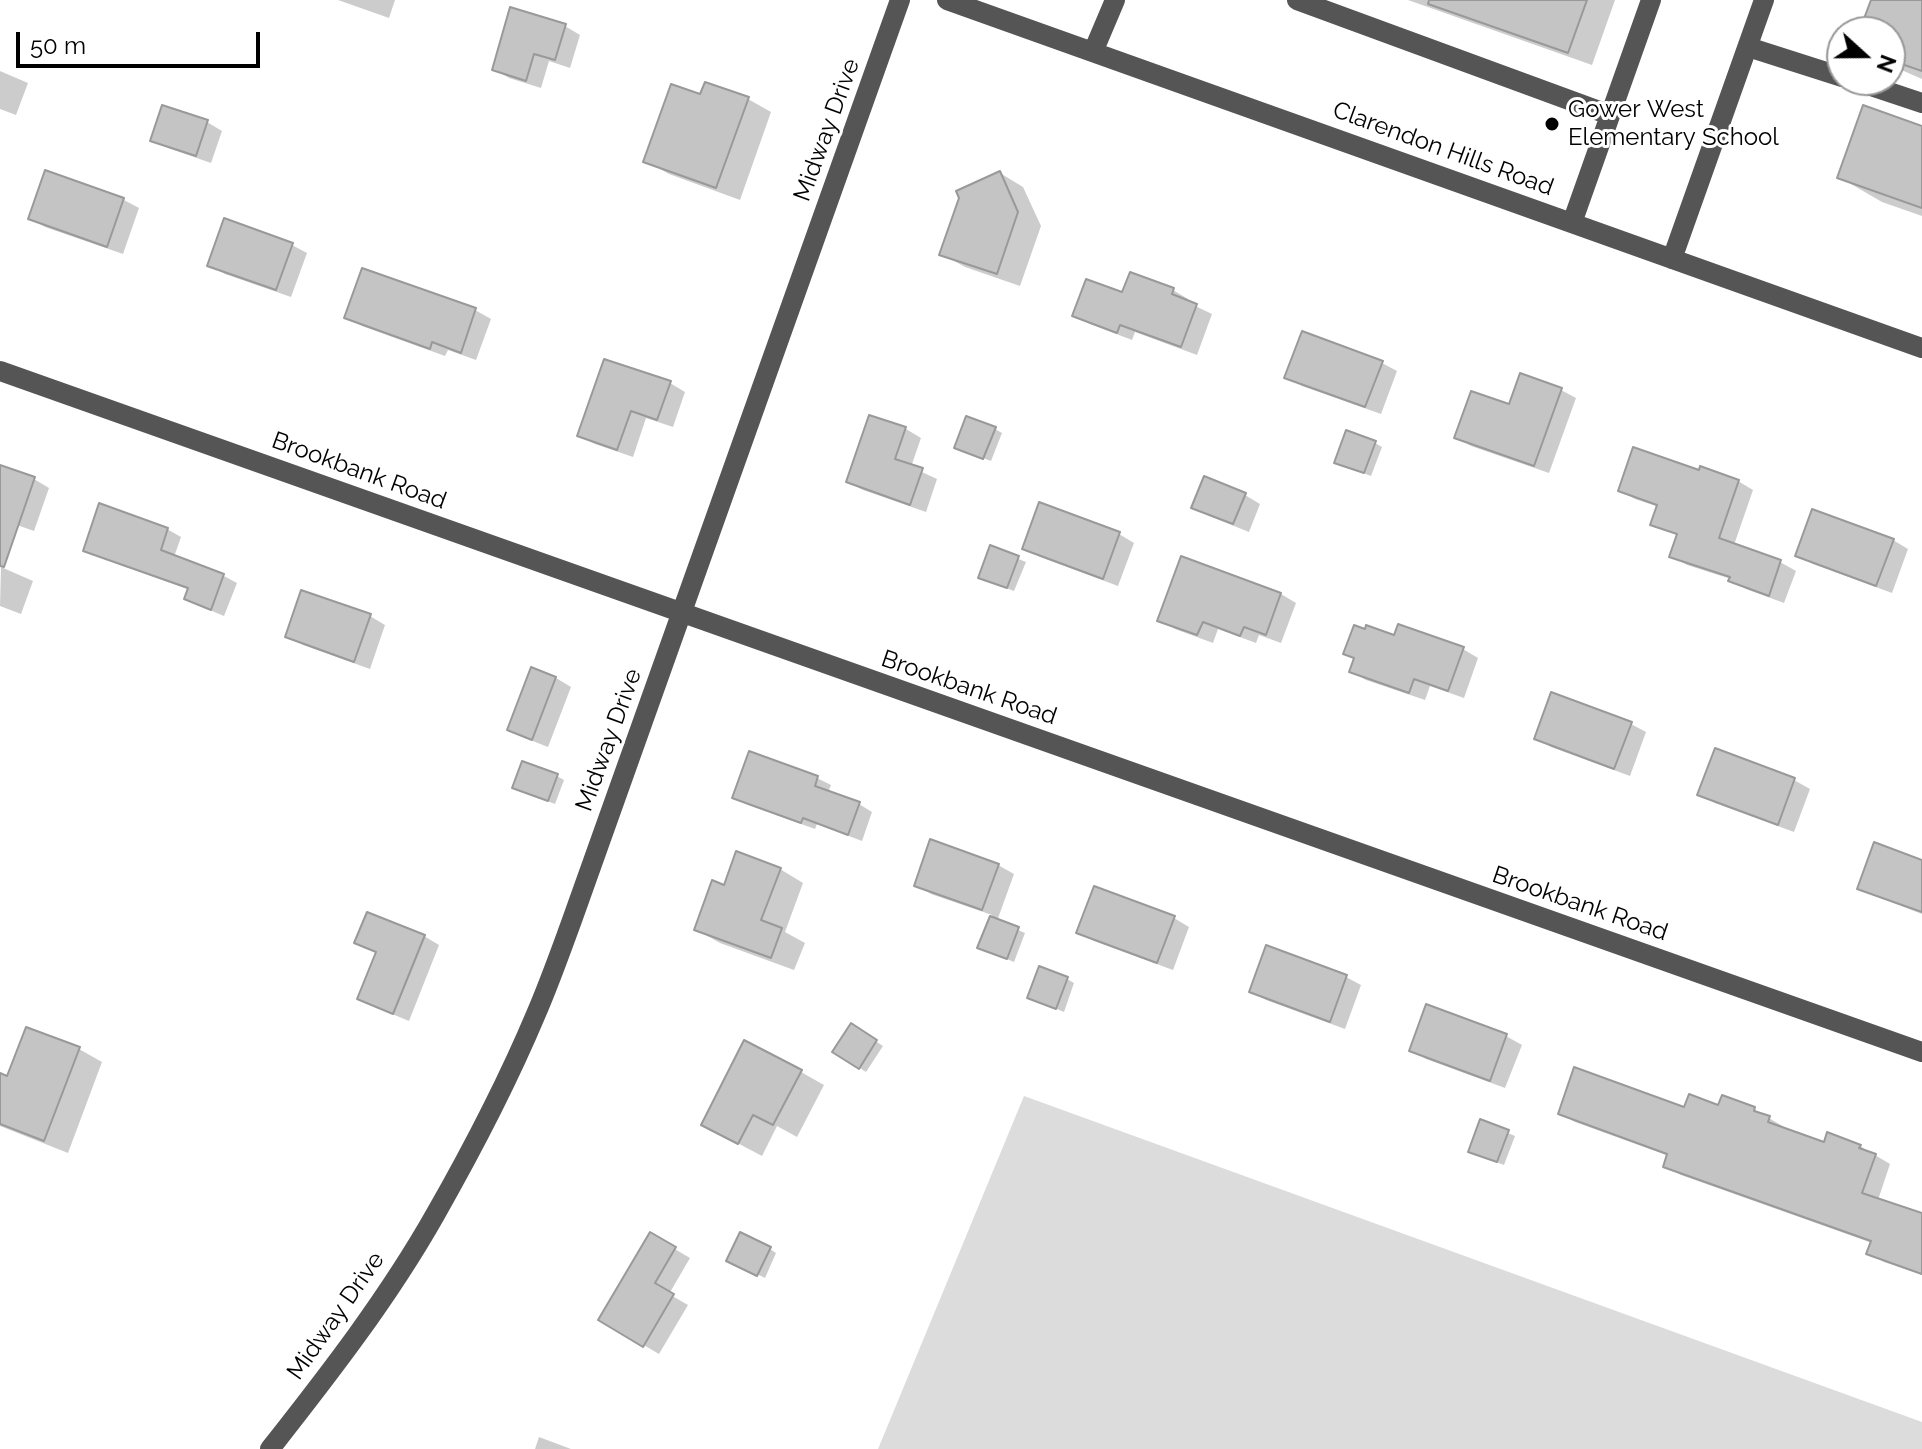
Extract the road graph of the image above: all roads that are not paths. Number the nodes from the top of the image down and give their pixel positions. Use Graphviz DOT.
graph roads {
  1 [pos="900,0"];
  2 [pos="947,0"];
  3 [pos="1115,0"];
  4 [pos="1297,0"];
  5 [pos="1651,0"];
  6 [pos="1764,0"];
  7 [pos="1748,47"];
  8 [pos="1093,52"];
  9 [pos="1826,72"];
  10 [pos="1901,96"];
  11 [pos="1922,103"];
  12 [pos="1610,115"];
  13 [pos="1572,223"];
  14 [pos="1672,259"];
  15 [pos="1922,348"];
  16 [pos="0,371"];
  17 [pos="681,613"];
  18 [pos="1922,1052"];
  19 [pos="270,1449"];
  1 -- 17 [label="street, Midway Drive"];
  2 -- 8 [label="street, Clarendon Hills Road"];
  3 -- 8 [label="street"];
  4 -- 12 [label="street"];
  5 -- 12 [label="street"];
  6 -- 7 [label="street"];
  7 -- 9 [label="street"];
  7 -- 14 [label="street"];
  8 -- 13 [label="street, Clarendon Hills Road"];
  10 -- 11 [label="street"];
  12 -- 13 [label="street"];
  13 -- 14 [label="street, Clarendon Hills Road"];
  14 -- 15 [label="street, Clarendon Hills Road"];
  16 -- 17 [label="street, Brookbank Road"];
  17 -- 18 [label="street, Brookbank Road"];
  17 -- 19 [label="street, Midway Drive"];
}
